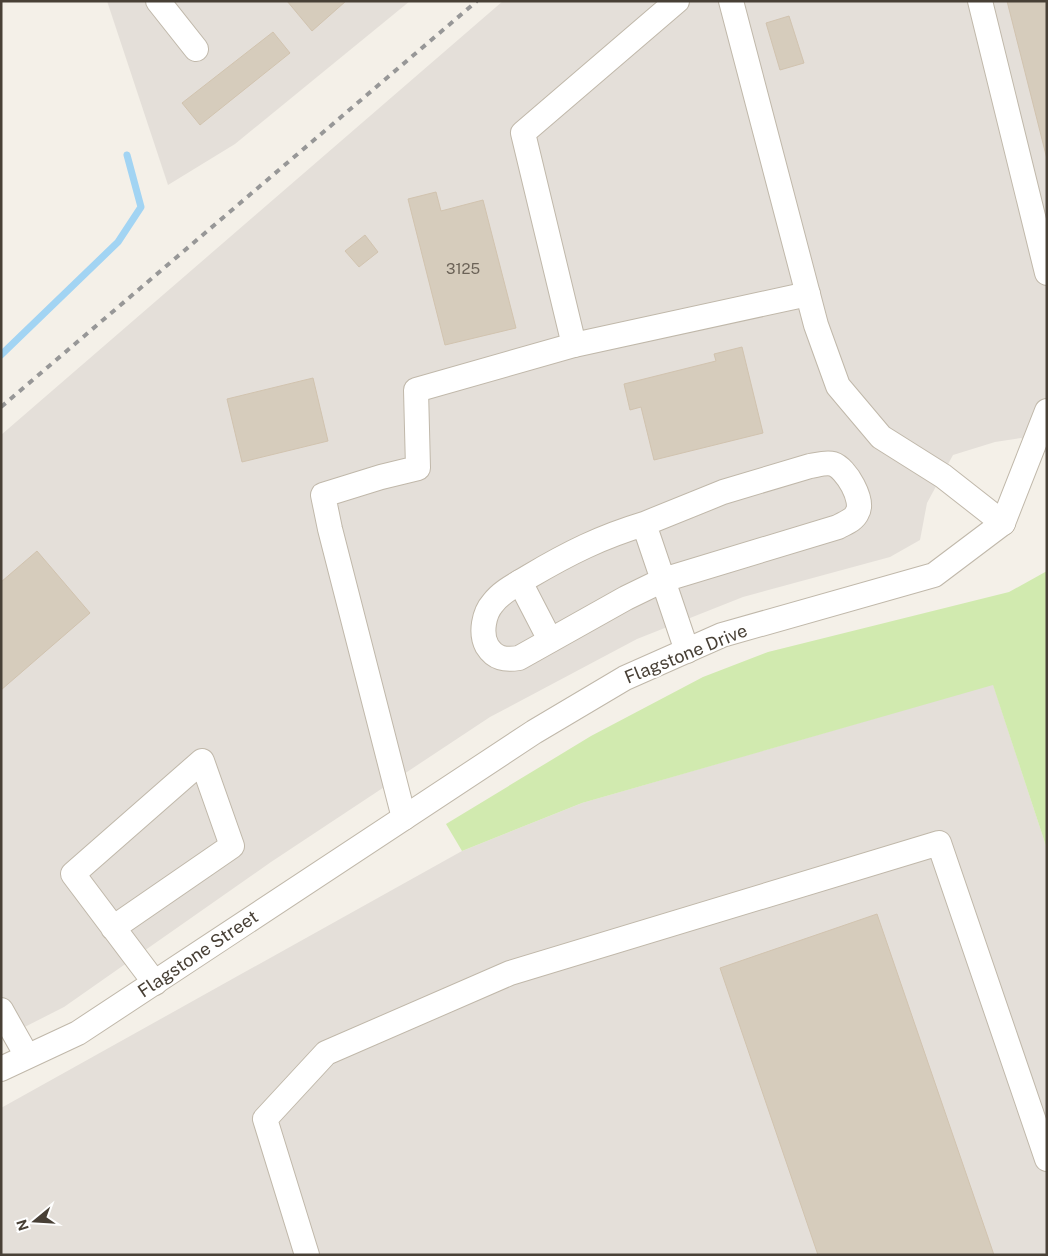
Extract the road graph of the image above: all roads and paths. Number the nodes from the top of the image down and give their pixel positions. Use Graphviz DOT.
graph roads {
  1 [pos="158,1"];
  2 [pos="677,1"];
  3 [pos="731,1"];
  4 [pos="980,1"];
  5 [pos="196,49"];
  6 [pos="1047,273"];
  7 [pos="808,294"];
  8 [pos="574,345"];
  9 [pos="1047,411"];
  10 [pos="1003,523"];
  11 [pos="644,524"];
  12 [pos="664,580"];
  13 [pos="520,582"];
  14 [pos="550,640"];
  15 [pos="687,651"];
  16 [pos="396,823"];
  17 [pos="114,928"];
  18 [pos="155,983"];
  19 [pos="1,1010"];
  20 [pos="28,1056"];
  21 [pos="1,1069"];
  22 [pos="1047,1159"];
  23 [pos="307,1255"];
  1 -- 5 [label="street"];
  2 -- 8 [label="street"];
  3 -- 7 [label="street"];
  4 -- 6 [label="street"];
  7 -- 8 [label="street"];
  7 -- 10 [label="street"];
  8 -- 16 [label="street"];
  9 -- 10 [label="street"];
  10 -- 15 [label="street, Flagstone Drive"];
  11 -- 12 [label="street"];
  11 -- 12 [label="street"];
  11 -- 13 [label="street"];
  12 -- 14 [label="street"];
  12 -- 15 [label="street"];
  13 -- 14 [label="street"];
  13 -- 14 [label="street"];
  15 -- 16 [label="street, Flagstone Drive"];
  16 -- 18 [label="street, Flagstone Street"];
  17 -- 17 [label="street"];
  17 -- 18 [label="street"];
  18 -- 20 [label="street, Flagstone Street"];
  19 -- 20 [label="street"];
  20 -- 21 [label="street, Flagstone Street"];
  22 -- 23 [label="street"];
}
